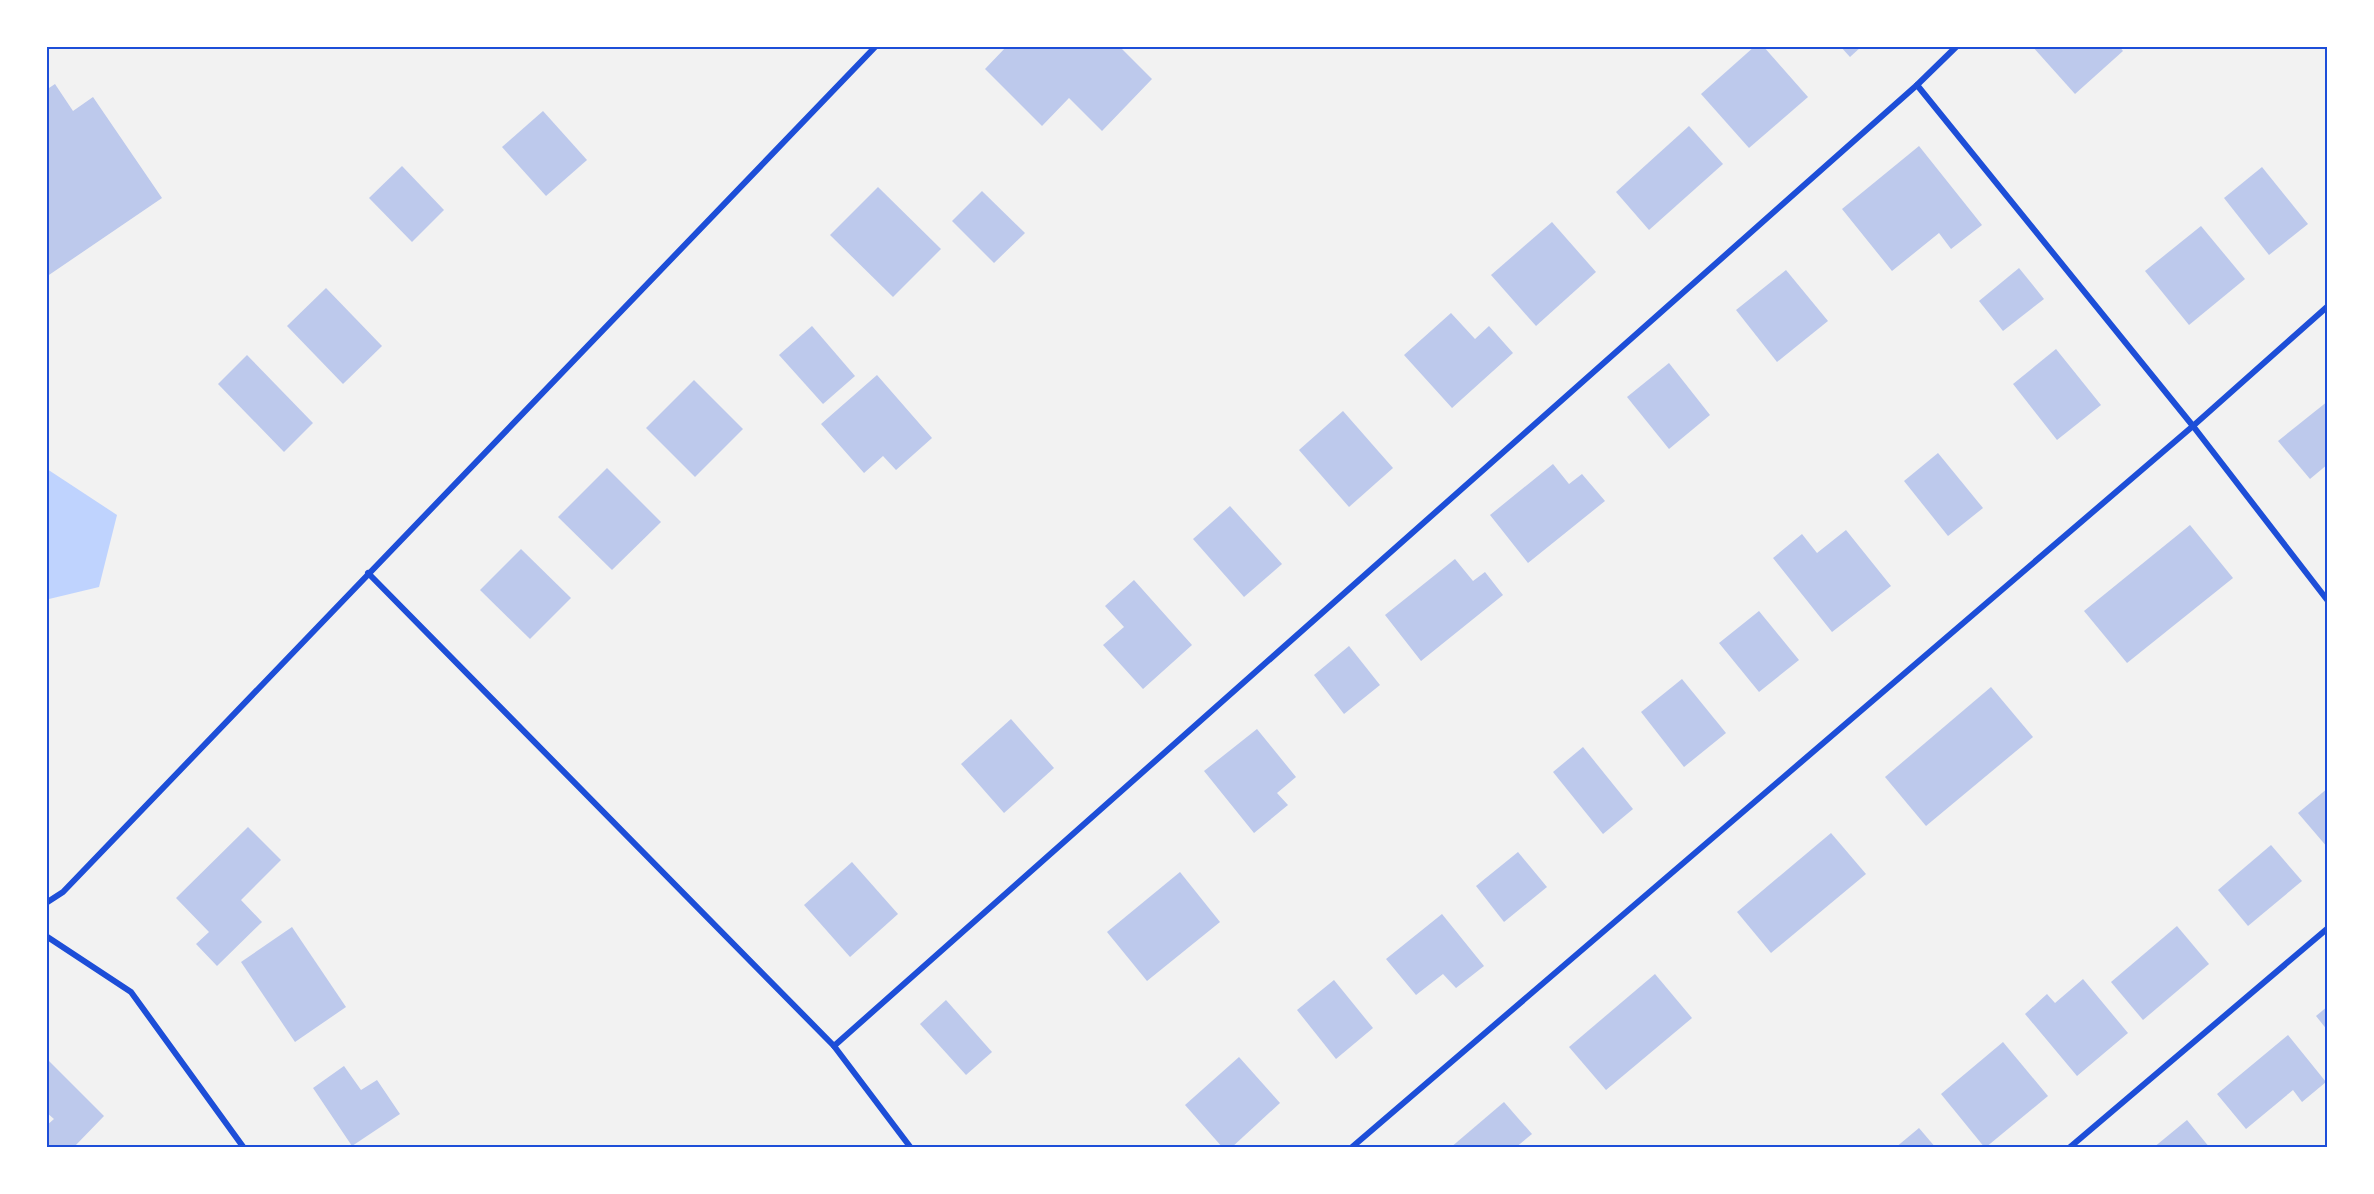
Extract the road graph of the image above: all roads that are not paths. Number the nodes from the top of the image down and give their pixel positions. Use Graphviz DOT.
graph roads {
  1 [pos="876,46"];
  2 [pos="1957,46"];
  3 [pos="1917,85"];
  4 [pos="2328,306"];
  5 [pos="2193,426"];
  6 [pos="368,573"];
  7 [pos="2328,601"];
  8 [pos="46,903"];
  9 [pos="2328,928"];
  10 [pos="46,936"];
  11 [pos="834,1046"];
  12 [pos="244,1148"];
  13 [pos="911,1148"];
  14 [pos="1351,1148"];
  15 [pos="2069,1148"];
  1 -- 6 [label="street"];
  2 -- 3 [label="street"];
  3 -- 5 [label="street"];
  3 -- 11 [label="street"];
  4 -- 5 [label="street"];
  5 -- 7 [label="street"];
  5 -- 14 [label="street"];
  6 -- 8 [label="street"];
  6 -- 11 [label="street"];
  9 -- 15 [label="street"];
  10 -- 12 [label="street"];
  11 -- 13 [label="street"];
}
